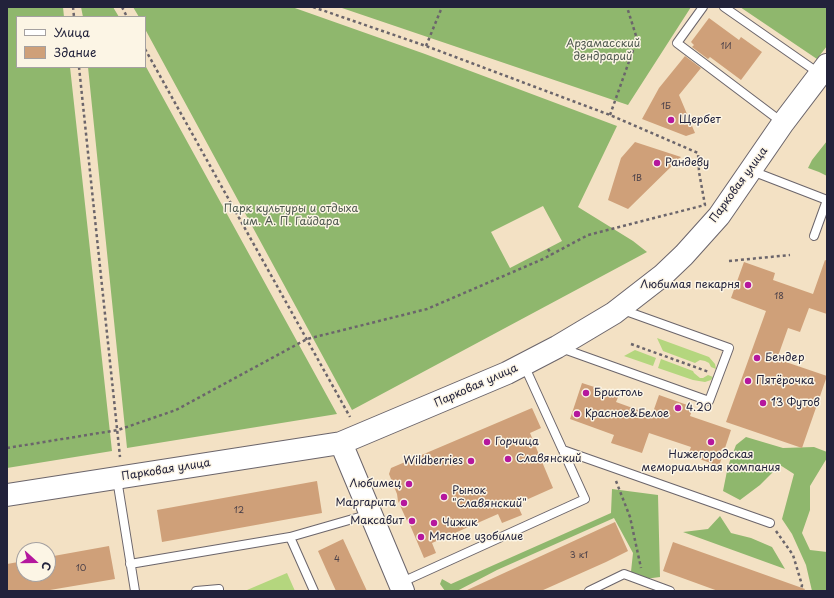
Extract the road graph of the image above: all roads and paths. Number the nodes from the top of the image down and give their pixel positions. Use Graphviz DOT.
graph roads {
  1 [pos="122,7"];
  2 [pos="313,7"];
  3 [pos="442,7"];
  4 [pos="627,7"];
  5 [pos="702,7"];
  6 [pos="724,7"];
  7 [pos="126,16"];
  8 [pos="426,46"];
  9 [pos="146,51"];
  10 [pos="79,68"];
  11 [pos="824,69"];
  12 [pos="610,115"];
  13 [pos="783,123"];
  14 [pos="752,170"];
  15 [pos="827,200"];
  16 [pos="814,236"];
  17 [pos="548,249"];
  18 [pos="552,255"];
  19 [pos="790,255"];
  20 [pos="729,261"];
  21 [pos="620,309"];
  22 [pos="307,339"];
  23 [pos="631,344"];
  24 [pos="557,347"];
  25 [pos="524,364"];
  26 [pos="719,375"];
  27 [pos="350,417"];
  28 [pos="118,430"];
  29 [pos="341,443"];
  30 [pos="7,448"];
  31 [pos="563,450"];
  32 [pos="118,467"];
  33 [pos="611,467"];
  34 [pos="7,495"];
  35 [pos="371,513"];
  36 [pos="770,523"];
  37 [pos="290,536"];
  38 [pos="130,564"];
  39 [pos="644,582"];
  40 [pos="401,587"];
  41 [pos="135,591"];
  42 [pos="196,591"];
  43 [pos="219,591"];
  44 [pos="314,591"];
  45 [pos="589,591"];
  46 [pos="670,591"];
  47 [pos="801,591"];
  1 -- 7 [label="path"];
  2 -- 8 [label="path"];
  3 -- 8 [label="path"];
  4 -- 12 [label="path"];
  5 -- 13 [label="lane"];
  6 -- 11 [label="lane"];
  8 -- 12 [label="path"];
  9 -- 22 [label="path"];
  10 -- 28 [label="path"];
  11 -- 13 [label="street, Парковая улица"];
  12 -- 18 [label="path"];
  13 -- 14 [label="street, Парковая улица"];
  14 -- 15 [label="lane"];
  14 -- 21 [label="street, Парковая улица"];
  15 -- 16 [label="lane"];
  17 -- 18 [label="path"];
  18 -- 22 [label="path"];
  19 -- 20 [label="path"];
  21 -- 24 [label="street, Парковая улица"];
  21 -- 26 [label="lane"];
  22 -- 27 [label="path"];
  22 -- 28 [label="path"];
  23 -- 26 [label="path"];
  24 -- 25 [label="street, Парковая улица"];
  24 -- 26 [label="lane"];
  25 -- 29 [label="street, Парковая улица"];
  25 -- 31 [label="lane"];
  28 -- 30 [label="path"];
  28 -- 32 [label="path"];
  29 -- 32 [label="street, Парковая улица"];
  29 -- 35 [label="street"];
  31 -- 33 [label="lane"];
  31 -- 40 [label="lane"];
  32 -- 34 [label="street, Парковая улица"];
  32 -- 38 [label="lane"];
  33 -- 36 [label="lane"];
  33 -- 39 [label="path"];
  35 -- 37 [label="lane"];
  35 -- 40 [label="street"];
  36 -- 47 [label="path"];
  37 -- 38 [label="lane"];
  37 -- 44 [label="lane"];
  38 -- 41 [label="lane"];
  39 -- 45 [label="lane"];
  39 -- 46 [label="lane"];
  42 -- 43 [label="lane"];
}
